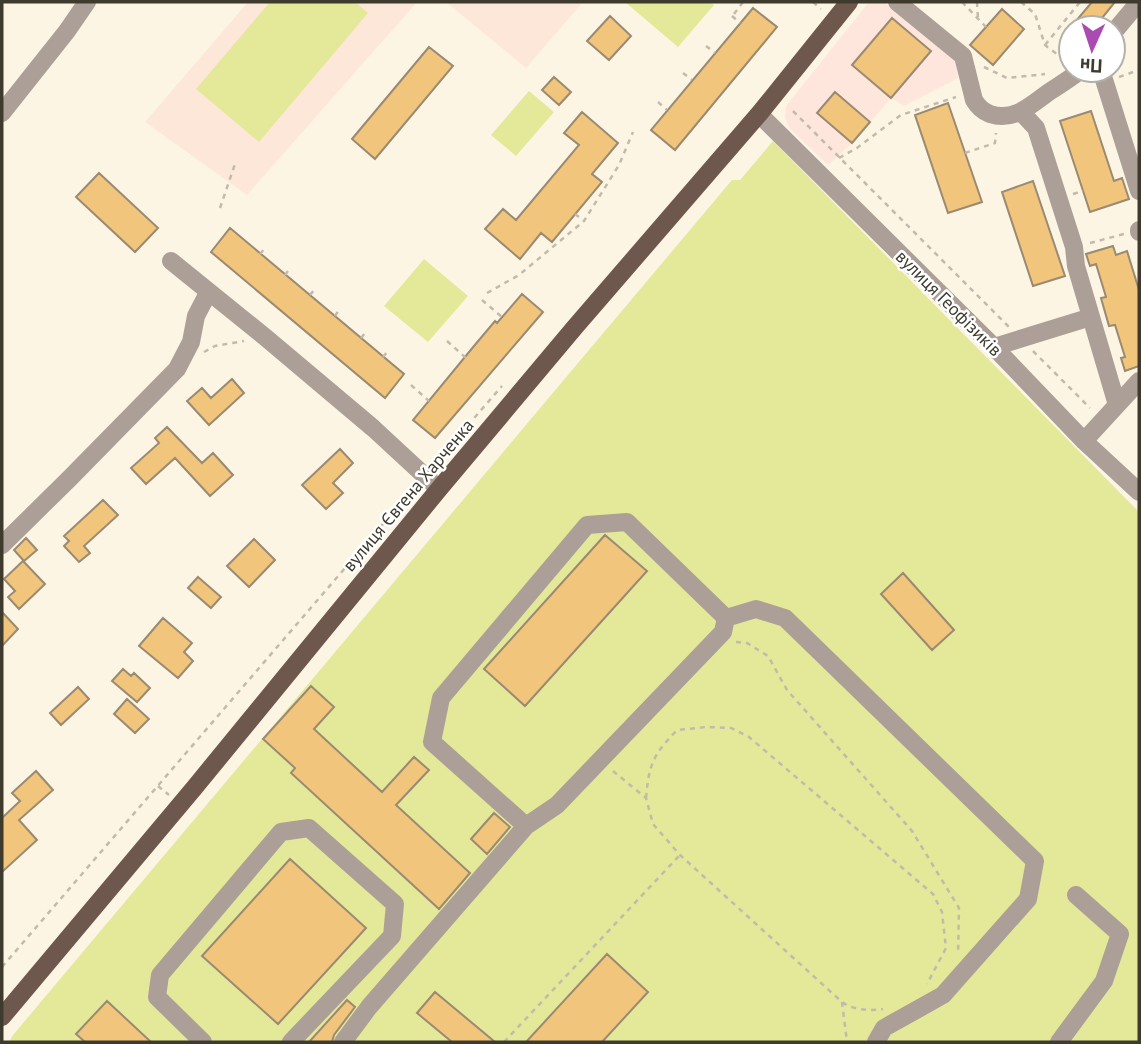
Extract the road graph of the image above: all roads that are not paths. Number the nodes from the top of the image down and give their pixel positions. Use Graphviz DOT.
graph roads {
  1 [pos="87,2"];
  2 [pos="849,2"];
  3 [pos="897,2"];
  4 [pos="1139,2"];
  5 [pos="1127,16"];
  6 [pos="1061,84"];
  7 [pos="1106,84"];
  8 [pos="1021,112"];
  9 [pos="2,113"];
  10 [pos="759,114"];
  11 [pos="1139,191"];
  12 [pos="171,261"];
  13 [pos="208,293"];
  14 [pos="1091,317"];
  15 [pos="994,348"];
  16 [pos="1139,381"];
  17 [pos="1117,405"];
  18 [pos="1084,441"];
  19 [pos="439,489"];
  20 [pos="1139,492"];
  21 [pos="2,545"];
  22 [pos="726,618"];
  23 [pos="526,826"];
  24 [pos="1076,895"];
  25 [pos="2,1017"];
  26 [pos="1062,1041"];
  27 [pos="203,1042"];
  28 [pos="291,1042"];
  29 [pos="343,1042"];
  30 [pos="876,1042"];
  1 -- 9 [label="street"];
  2 -- 10 [label="main road, вулиця Євгена Харченка"];
  3 -- 8 [label="street"];
  4 -- 5 [label="street"];
  6 -- 8 [label="street"];
  7 -- 11 [label="street"];
  8 -- 14 [label="street"];
  10 -- 15 [label="street, вулиця Геофізиків"];
  10 -- 19 [label="main road, вулиця Євгена Харченка"];
  12 -- 13 [label="street"];
  13 -- 19 [label="street"];
  13 -- 21 [label="street"];
  14 -- 15 [label="street"];
  14 -- 17 [label="street"];
  15 -- 18 [label="street, вулиця Геофізиків"];
  16 -- 17 [label="street"];
  17 -- 18 [label="street"];
  18 -- 20 [label="street, вулиця Геофізиків"];
  19 -- 25 [label="main road, вулиця Євгена Харченка"];
  22 -- 23 [label="street"];
  22 -- 23 [label="street"];
  22 -- 30 [label="street"];
  23 -- 29 [label="street"];
  24 -- 26 [label="street"];
  27 -- 28 [label="street"];
}
